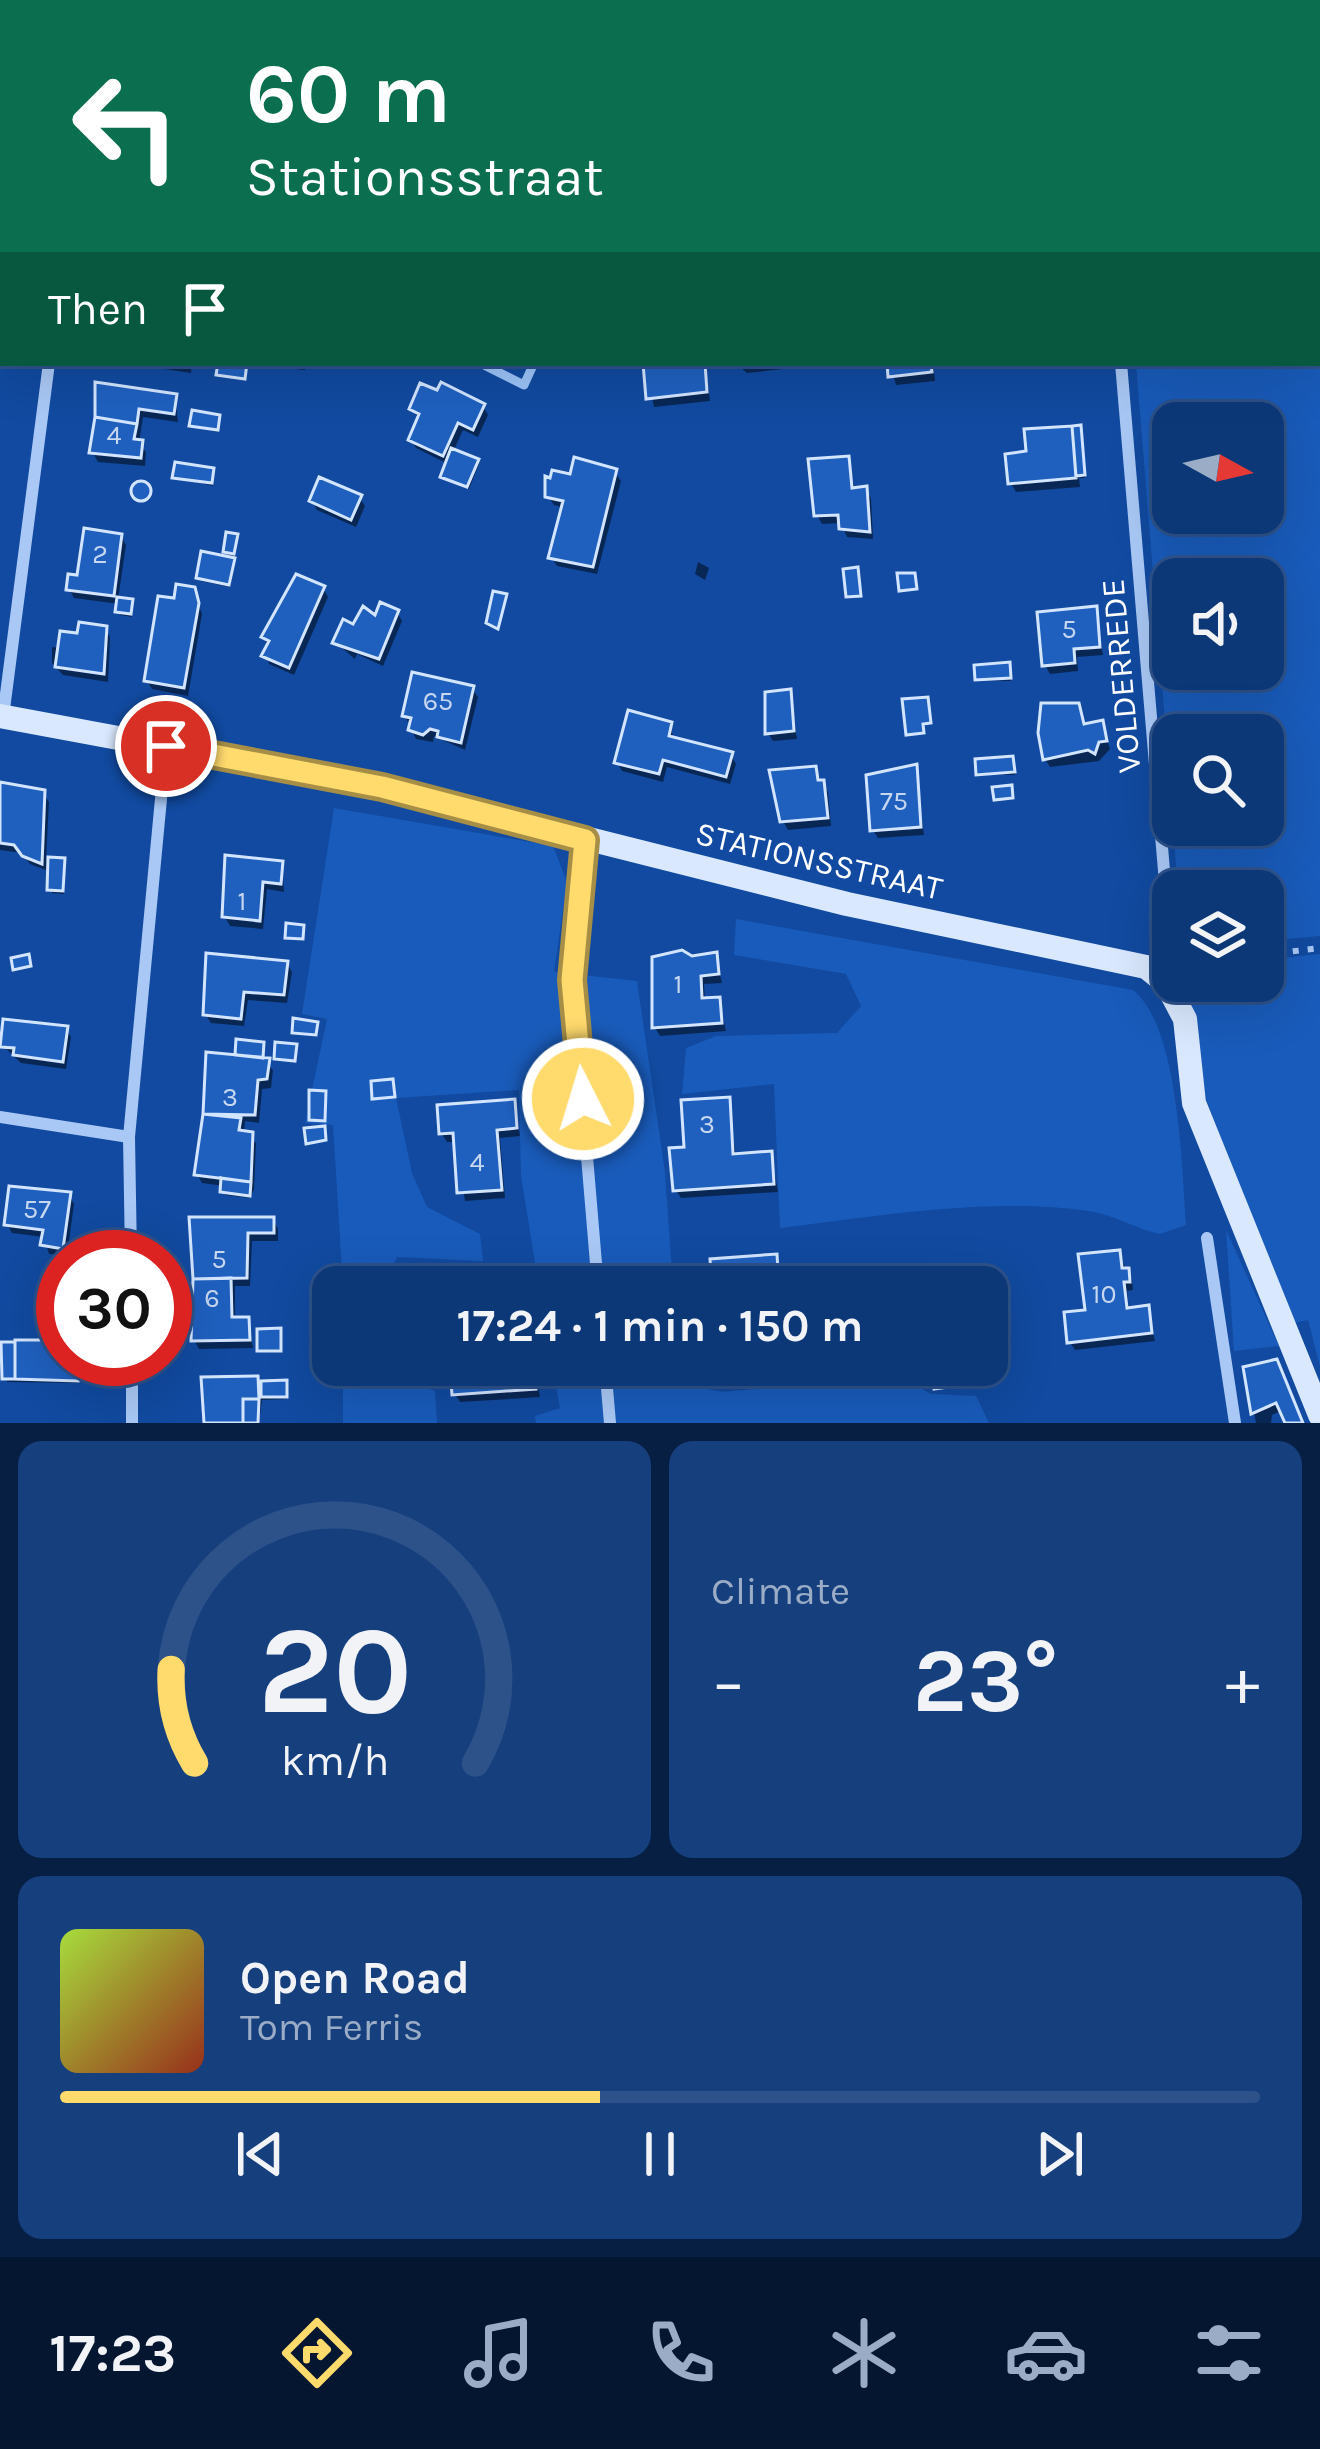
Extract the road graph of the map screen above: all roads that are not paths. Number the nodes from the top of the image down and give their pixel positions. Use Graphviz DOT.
graph roads {
  1 [pos="49,366"];
  2 [pos="1121,366"];
  3 [pos="2,717"];
  4 [pos="166,746"];
  5 [pos="585,840"];
  6 [pos="1164,870"];
  7 [pos="1152,971"];
  8 [pos="1176,1002"];
  9 [pos="0,1117"];
  10 [pos="129,1136"];
  11 [pos="131,1230"];
  12 [pos="1207,1238"];
  13 [pos="596,1266"];
  14 [pos="132,1386"];
  15 [pos="607,1386"];
  16 [pos="1320,1415"];
  17 [pos="132,1423"];
  18 [pos="610,1423"];
  19 [pos="1235,1423"];
  1 -- 3 [label="street"];
  2 -- 6 [label="street, VOLDERREDE"];
  3 -- 4 [label="street, STATIONSSTRAAT"];
  4 -- 5 [label="street, STATIONSSTRAAT"];
  4 -- 10 [label="street"];
  5 -- 7 [label="street, STATIONSSTRAAT"];
  5 -- 13 [label="street"];
  8 -- 16 [label="street"];
  9 -- 10 [label="street"];
  10 -- 11 [label="street"];
  12 -- 19 [label="street"];
  14 -- 17 [label="street"];
  15 -- 18 [label="street"];
}
